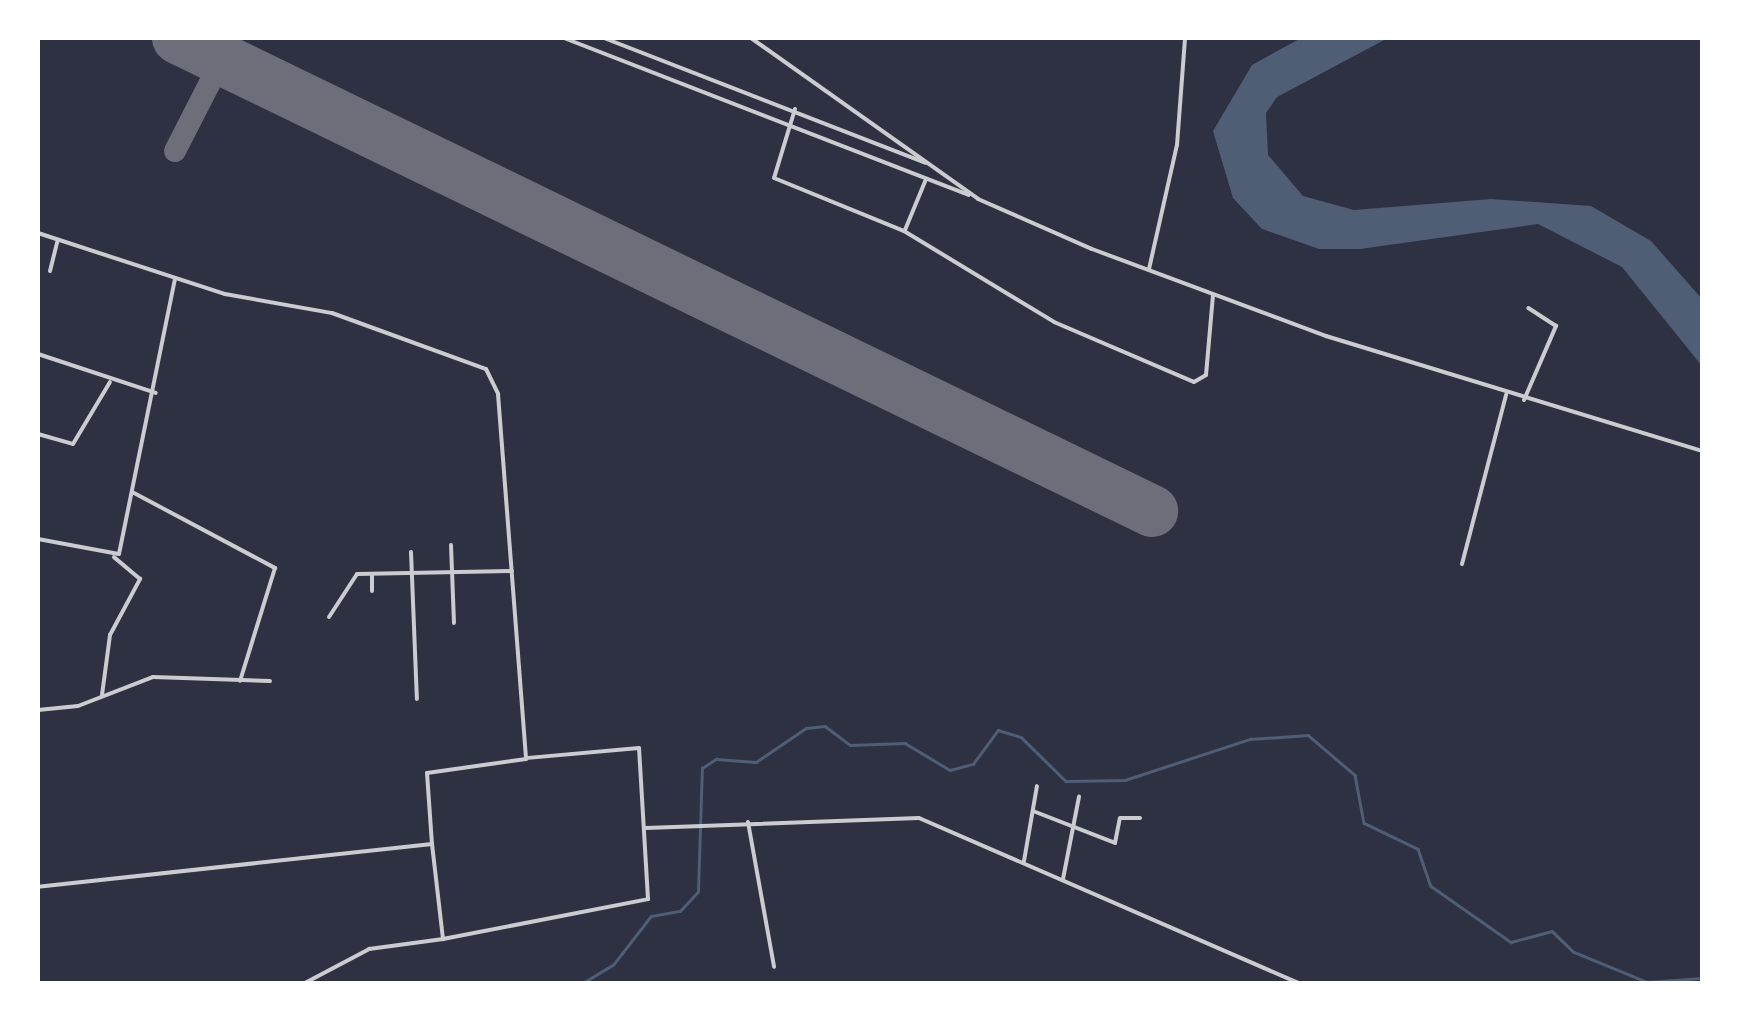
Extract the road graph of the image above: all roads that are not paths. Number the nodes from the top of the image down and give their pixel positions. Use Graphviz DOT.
graph roads {
  1 [pos="564,38"];
  2 [pos="604,38"];
  3 [pos="750,38"];
  4 [pos="1185,38"];
  5 [pos="688,70"];
  6 [pos="684,82"];
  7 [pos="795,109"];
  8 [pos="789,122"];
  9 [pos="930,165"];
  10 [pos="926,179"];
  11 [pos="978,199"];
  12 [pos="904,231"];
  13 [pos="38,233"];
  14 [pos="58,242"];
  15 [pos="1150,269"];
  16 [pos="50,271"];
  17 [pos="175,279"];
  18 [pos="1213,295"];
  19 [pos="1528,308"];
  20 [pos="38,354"];
  21 [pos="110,382"];
  22 [pos="156,393"];
  23 [pos="1507,394"];
  24 [pos="1524,400"];
  25 [pos="38,434"];
  26 [pos="1702,451"];
  27 [pos="134,493"];
  28 [pos="38,539"];
  29 [pos="451,545"];
  30 [pos="411,552"];
  31 [pos="114,557"];
  32 [pos="1462,564"];
  33 [pos="512,571"];
  34 [pos="454,572"];
  35 [pos="413,573"];
  36 [pos="372,574"];
  37 [pos="372,591"];
  38 [pos="329,617"];
  39 [pos="454,624"];
  40 [pos="240,681"];
  41 [pos="270,682"];
  42 [pos="102,695"];
  43 [pos="417,700"];
  44 [pos="38,710"];
  45 [pos="526,759"];
  46 [pos="1037,786"];
  47 [pos="1078,797"];
  48 [pos="1033,812"];
  49 [pos="1140,818"];
  50 [pos="748,822"];
  51 [pos="646,828"];
  52 [pos="1075,828"];
  53 [pos="432,844"];
  54 [pos="1024,862"];
  55 [pos="1063,879"];
  56 [pos="38,887"];
  57 [pos="443,939"];
  58 [pos="774,967"];
  59 [pos="303,984"];
  60 [pos="1300,984"];
  1 -- 6 [label="street"];
  2 -- 5 [label="street"];
  3 -- 9 [label="street"];
  4 -- 15 [label="street"];
  5 -- 6 [label="street"];
  5 -- 7 [label="street"];
  6 -- 8 [label="street"];
  7 -- 8 [label="street"];
  7 -- 9 [label="street"];
  8 -- 10 [label="street"];
  8 -- 12 [label="street"];
  9 -- 11 [label="street"];
  10 -- 11 [label="street"];
  10 -- 12 [label="street"];
  11 -- 15 [label="street"];
  12 -- 18 [label="street"];
  13 -- 14 [label="street"];
  14 -- 16 [label="street"];
  14 -- 17 [label="street"];
  15 -- 18 [label="street"];
  17 -- 22 [label="street"];
  17 -- 33 [label="street"];
  18 -- 23 [label="street"];
  19 -- 24 [label="street"];
  20 -- 21 [label="street"];
  21 -- 22 [label="street"];
  21 -- 25 [label="street"];
  22 -- 27 [label="street"];
  23 -- 24 [label="street"];
  23 -- 32 [label="street"];
  24 -- 26 [label="street"];
  27 -- 31 [label="street"];
  27 -- 40 [label="street"];
  28 -- 31 [label="street"];
  29 -- 34 [label="street"];
  30 -- 35 [label="street"];
  31 -- 42 [label="street"];
  33 -- 34 [label="street"];
  33 -- 45 [label="street"];
  34 -- 35 [label="street"];
  34 -- 39 [label="street"];
  35 -- 36 [label="street"];
  35 -- 43 [label="street"];
  36 -- 37 [label="street"];
  36 -- 38 [label="street"];
  40 -- 41 [label="street"];
  40 -- 42 [label="street"];
  42 -- 44 [label="street"];
  45 -- 51 [label="street"];
  45 -- 53 [label="street"];
  46 -- 48 [label="street"];
  47 -- 52 [label="street"];
  48 -- 52 [label="street"];
  48 -- 54 [label="street"];
  49 -- 52 [label="street"];
  50 -- 51 [label="street"];
  50 -- 54 [label="street"];
  50 -- 58 [label="street"];
  51 -- 57 [label="street"];
  52 -- 55 [label="street"];
  53 -- 56 [label="street"];
  53 -- 57 [label="street"];
  54 -- 55 [label="street"];
  55 -- 60 [label="street"];
  57 -- 59 [label="street"];
}
